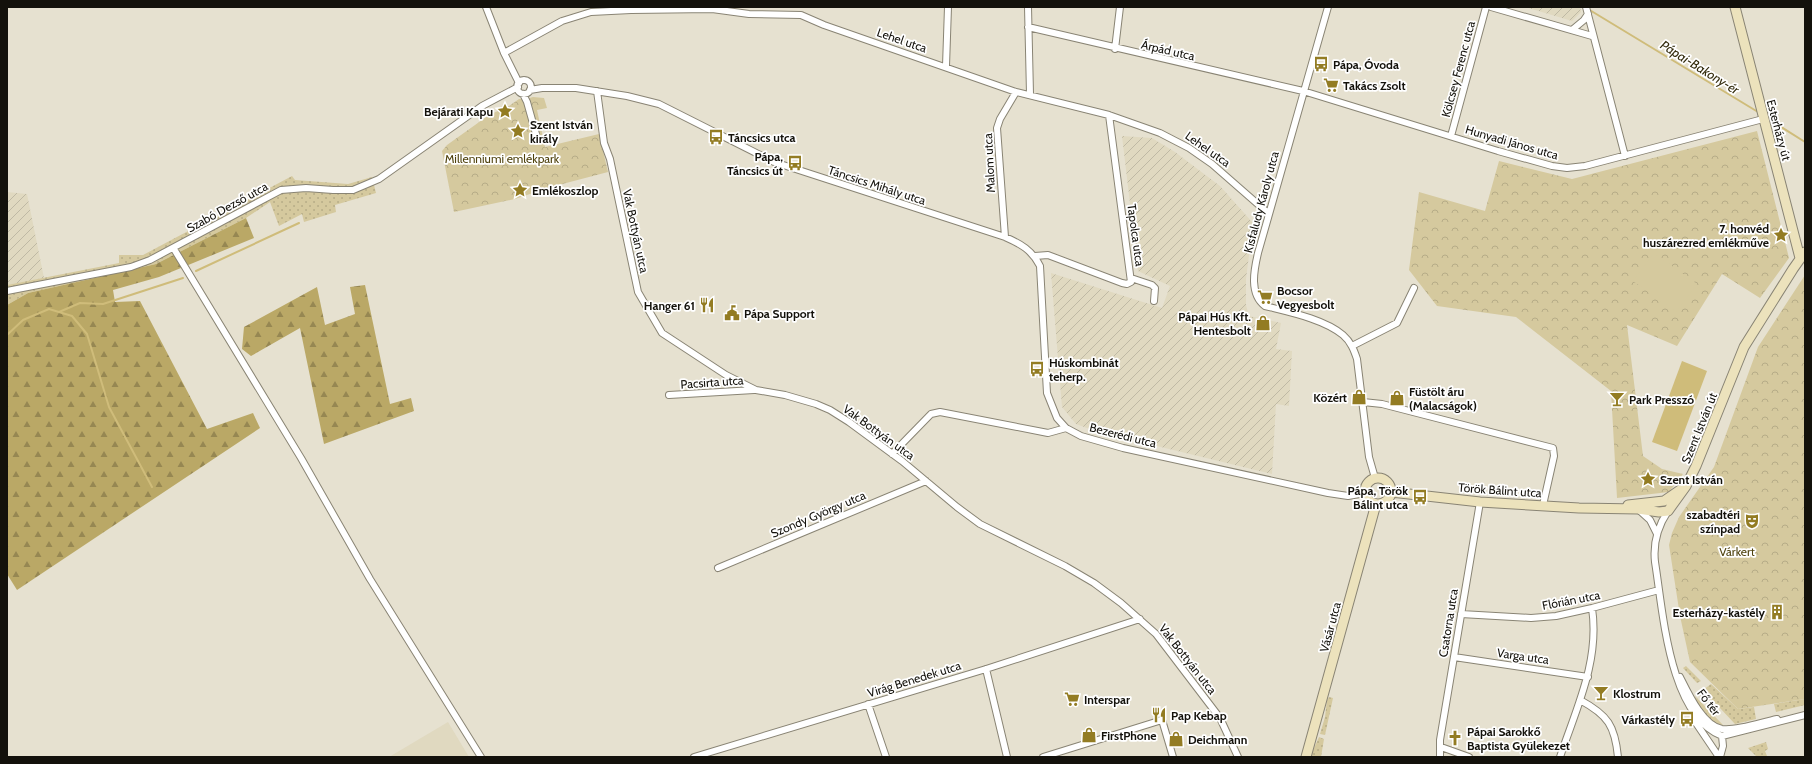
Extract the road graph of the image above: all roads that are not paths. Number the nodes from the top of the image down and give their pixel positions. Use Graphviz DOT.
graph roads {
  1 [pos="486,7"];
  2 [pos="948,7"];
  3 [pos="1028,7"];
  4 [pos="1120,7"];
  5 [pos="1328,7"];
  6 [pos="1486,7"];
  7 [pos="1491,7"];
  8 [pos="1586,7"];
  9 [pos="1735,7"];
  10 [pos="1588,14"];
  11 [pos="1028,27"];
  12 [pos="1572,30"];
  13 [pos="1592,36"];
  14 [pos="1115,49"];
  15 [pos="504,53"];
  16 [pos="946,66"];
  17 [pos="524,88"];
  18 [pos="597,91"];
  19 [pos="1303,91"];
  20 [pos="1016,92"];
  21 [pos="1030,94"];
  22 [pos="1109,115"];
  23 [pos="1763,118"];
  24 [pos="536,134"];
  25 [pos="1451,136"];
  26 [pos="1625,156"];
  27 [pos="1268,213"];
  28 [pos="1005,237"];
  29 [pos="174,249"];
  30 [pos="1803,255"];
  31 [pos="1035,256"];
  32 [pos="1131,278"];
  33 [pos="1414,288"];
  34 [pos="7,291"];
  35 [pos="1154,301"];
  36 [pos="1352,346"];
  37 [pos="756,390"];
  38 [pos="669,395"];
  39 [pos="1363,402"];
  40 [pos="1066,428"];
  41 [pos="892,454"];
  42 [pos="1375,478"];
  43 [pos="926,481"];
  44 [pos="1686,486"];
  45 [pos="1392,492"];
  46 [pos="1365,493"];
  47 [pos="1480,502"];
  48 [pos="1650,502"];
  49 [pos="1376,504"];
  50 [pos="1543,505"];
  51 [pos="1607,508"];
  52 [pos="1638,509"];
  53 [pos="1666,513"];
  54 [pos="1657,534"];
  55 [pos="718,568"];
  56 [pos="1659,590"];
  57 [pos="1592,608"];
  58 [pos="1461,614"];
  59 [pos="1140,619"];
  60 [pos="1454,657"];
  61 [pos="986,669"];
  62 [pos="1675,669"];
  63 [pos="1588,677"];
  64 [pos="1580,700"];
  65 [pos="868,704"];
  66 [pos="1692,710"];
  67 [pos="1805,714"];
  68 [pos="1722,736"];
  69 [pos="1441,747"];
  70 [pos="717,750"];
  71 [pos="481,757"];
  72 [pos="694,757"];
  73 [pos="720,757"];
  74 [pos="886,757"];
  75 [pos="1007,757"];
  76 [pos="1043,757"];
  77 [pos="1173,757"];
  78 [pos="1238,757"];
  79 [pos="1306,757"];
  80 [pos="1440,757"];
  81 [pos="1469,757"];
  82 [pos="1560,757"];
  83 [pos="1618,757"];
  84 [pos="1720,757"];
  1 -- 15 [label="street"];
  2 -- 16 [label="street"];
  3 -- 11 [label="street"];
  4 -- 14 [label="street"];
  5 -- 19 [label="street, Kisfaludy Károly utca"];
  6 -- 25 [label="street, Kölcsey Ferenc utca"];
  7 -- 12 [label="street"];
  8 -- 10 [label="street"];
  9 -- 23 [label="street, Esterházy út"];
  10 -- 12 [label="street"];
  10 -- 13 [label="street"];
  11 -- 14 [label="street, Árpád utca"];
  11 -- 21 [label="street"];
  12 -- 13 [label="street"];
  13 -- 26 [label="street"];
  14 -- 19 [label="street, Árpád utca"];
  15 -- 16 [label="street, Lehel utca"];
  15 -- 17 [label="street"];
  16 -- 20 [label="street, Lehel utca"];
  17 -- 18 [label="street, Táncsics Mihály utca"];
  17 -- 24 [label="street"];
  17 -- 29 [label="street, Szabó Dezső utca"];
  18 -- 28 [label="street, Táncsics Mihály utca"];
  18 -- 37 [label="street, Vak Bottyán utca"];
  19 -- 25 [label="street, Hunyadi János utca"];
  19 -- 27 [label="street, Kisfaludy Károly utca"];
  20 -- 21 [label="street, Lehel utca"];
  20 -- 28 [label="street, Malom utca"];
  21 -- 22 [label="street, Lehel utca"];
  22 -- 27 [label="street, Lehel utca"];
  22 -- 32 [label="street, Tapolca utca"];
  23 -- 26 [label="street, Hunyadi János utca"];
  23 -- 30 [label="street, Esterházy út"];
  25 -- 26 [label="street, Hunyadi János utca"];
  27 -- 36 [label="street, Kisfaludy Károly utca"];
  28 -- 31 [label="street, Táncsics Mihály utca"];
  29 -- 34 [label="street, Szabó Dezső utca"];
  29 -- 71 [label="street"];
  30 -- 44 [label="street, Szent István út"];
  31 -- 32 [label="street, Tapolca utca"];
  31 -- 40 [label="street"];
  32 -- 35 [label="street"];
  33 -- 36 [label="street"];
  36 -- 39 [label="street"];
  37 -- 38 [label="street, Pacsirta utca"];
  37 -- 41 [label="street, Vak Bottyán utca"];
  39 -- 42 [label="street"];
  39 -- 50 [label="street"];
  40 -- 41 [label="street"];
  40 -- 46 [label="street, Bezerédi utca"];
  41 -- 43 [label="street, Vak Bottyán utca"];
  42 -- 45 [label="street"];
  42 -- 46 [label="street"];
  43 -- 55 [label="street, Szondy György utca"];
  43 -- 59 [label="street, Vak Bottyán utca"];
  44 -- 48 [label="street, Török Bálint utca"];
  44 -- 53 [label="street, Szent István út"];
  45 -- 47 [label="street, Török Bálint utca"];
  45 -- 49 [label="street"];
  46 -- 49 [label="street"];
  47 -- 50 [label="street, Török Bálint utca"];
  47 -- 58 [label="street, Csatorna utca"];
  48 -- 51 [label="street, Török Bálint utca"];
  48 -- 53 [label="street"];
  49 -- 79 [label="street, Vásár utca"];
  50 -- 51 [label="street, Török Bálint utca"];
  51 -- 52 [label="street, Török Bálint utca"];
  52 -- 53 [label="street, Török Bálint utca"];
  52 -- 54 [label="street"];
  53 -- 54 [label="street, Szent István út"];
  54 -- 56 [label="street, Szent István út"];
  56 -- 57 [label="street, Flórián utca"];
  56 -- 62 [label="street, Szent István út"];
  57 -- 58 [label="street, Flórián utca"];
  57 -- 63 [label="street"];
  58 -- 60 [label="street, Csatorna utca"];
  59 -- 61 [label="street, Virág Benedek utca"];
  59 -- 78 [label="street, Vak Bottyán utca"];
  60 -- 63 [label="street, Varga utca"];
  60 -- 69 [label="street, Csatorna utca"];
  61 -- 65 [label="street, Virág Benedek utca"];
  61 -- 75 [label="street"];
  62 -- 66 [label="street, Fő tér"];
  62 -- 67 [label="street, Fő tér"];
  63 -- 64 [label="street"];
  64 -- 82 [label="street"];
  64 -- 83 [label="street"];
  65 -- 70 [label="street, Virág Benedek utca"];
  65 -- 74 [label="street"];
  66 -- 68 [label="street, Fő tér"];
  66 -- 84 [label="street, Fő tér"];
  67 -- 68 [label="street, Fő tér"];
  68 -- 84 [label="street, Fő tér"];
  69 -- 80 [label="street, Csatorna utca"];
  69 -- 81 [label="street"];
  70 -- 72 [label="street, Virág Benedek utca"];
  70 -- 73 [label="street"];
  76 -- 77 [label="street"];
}
